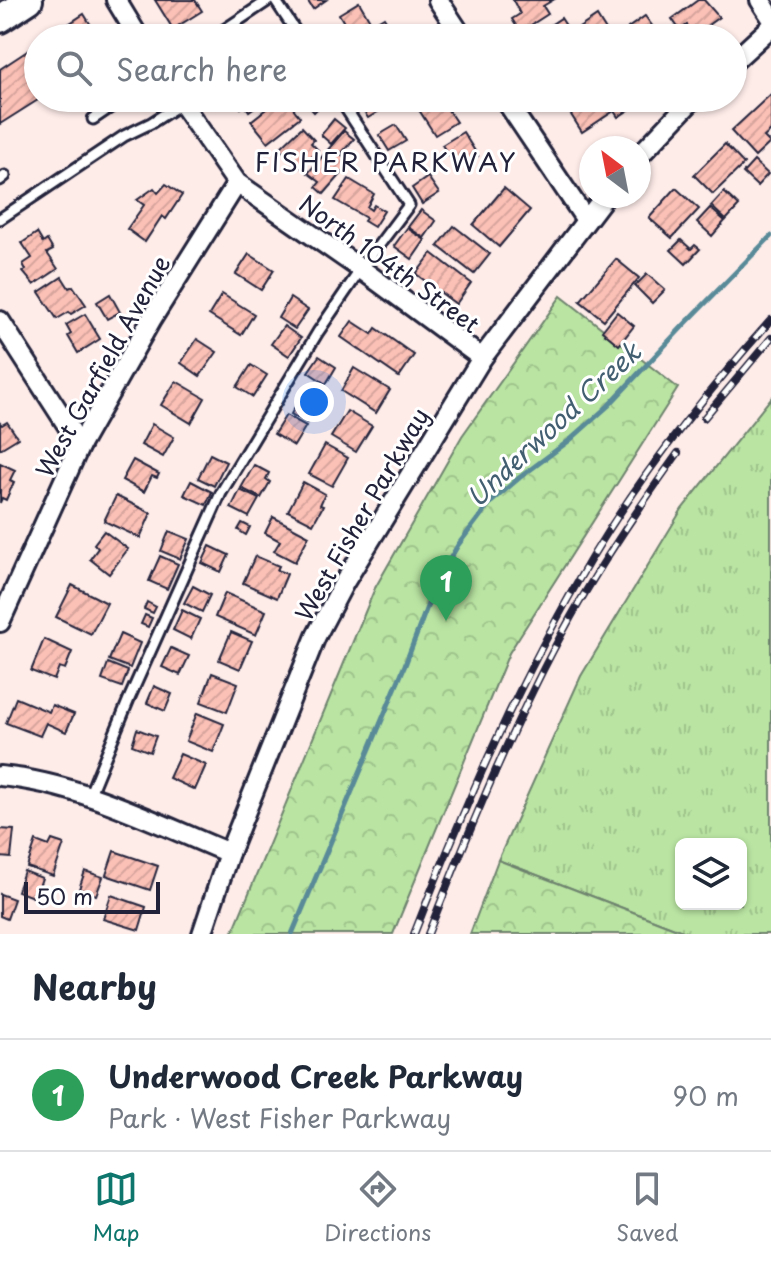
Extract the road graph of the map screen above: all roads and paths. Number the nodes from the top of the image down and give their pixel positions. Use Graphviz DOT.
graph roads {
  1 [pos="29,0"];
  2 [pos="116,0"];
  3 [pos="269,0"];
  4 [pos="275,0"];
  5 [pos="438,0"];
  6 [pos="760,0"];
  7 [pos="771,17"];
  8 [pos="0,19"];
  9 [pos="131,24"];
  10 [pos="233,24"];
  11 [pos="291,24"];
  12 [pos="454,24"];
  13 [pos="771,27"];
  14 [pos="747,49"];
  15 [pos="103,112"];
  16 [pos="166,112"];
  17 [pos="188,112"];
  18 [pos="348,112"];
  19 [pos="513,112"];
  20 [pos="681,112"];
  21 [pos="93,119"];
  22 [pos="651,143"];
  23 [pos="237,183"];
  24 [pos="596,208"];
  25 [pos="0,219"];
  26 [pos="586,220"];
  27 [pos="361,269"];
  28 [pos="0,321"];
  29 [pos="482,358"];
  30 [pos="80,445"];
  31 [pos="0,622"];
  32 [pos="0,776"];
  33 [pos="89,796"];
  34 [pos="229,853"];
  35 [pos="202,934"];
  1 -- 8 [label="main road"];
  2 -- 9 [label="street"];
  3 -- 10 [label="lane"];
  4 -- 11 [label="lane"];
  5 -- 12 [label="street"];
  6 -- 7 [label="street"];
  13 -- 14 [label="street"];
  15 -- 21 [label="lane"];
  16 -- 25 [label="lane"];
  17 -- 23 [label="street, North 104th Street"];
  18 -- 27 [label="lane"];
  19 -- 26 [label="street"];
  20 -- 22 [label="street"];
  23 -- 27 [label="street, North 104th Street"];
  23 -- 30 [label="street, West Garfield Avenue"];
  24 -- 26 [label="street, West Fisher Parkway"];
  26 -- 29 [label="street, West Fisher Parkway"];
  27 -- 29 [label="street, North 104th Street"];
  27 -- 33 [label="lane"];
  28 -- 30 [label="street"];
  29 -- 34 [label="street, West Fisher Parkway"];
  30 -- 31 [label="street, West Garfield Avenue"];
  32 -- 33 [label="street"];
  33 -- 34 [label="street"];
  34 -- 35 [label="street, West Fisher Parkway"];
}
